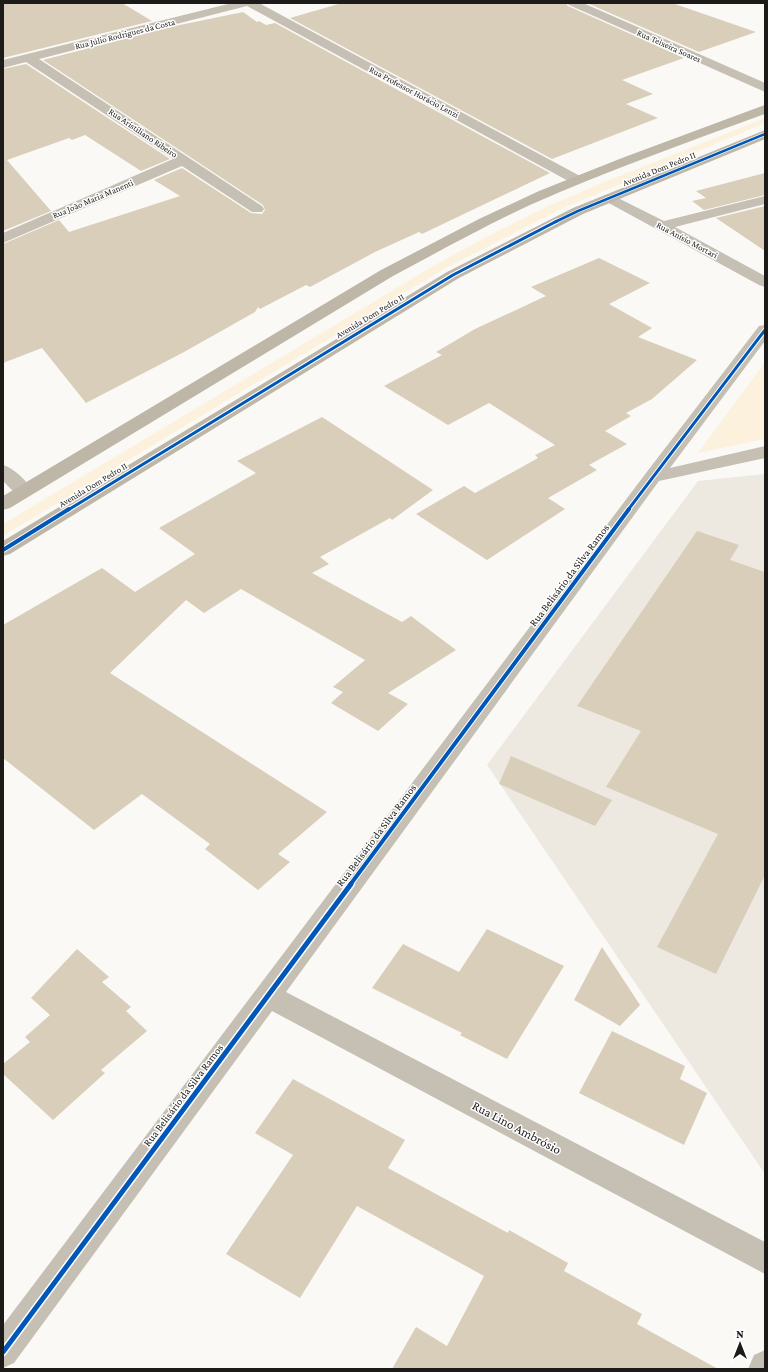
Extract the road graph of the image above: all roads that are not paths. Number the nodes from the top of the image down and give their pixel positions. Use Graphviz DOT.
graph roads {
  1 [pos="246,3"];
  2 [pos="250,3"];
  3 [pos="573,3"];
  4 [pos="278,5"];
  5 [pos="263,10"];
  6 [pos="29,58"];
  7 [pos="3,64"];
  8 [pos="765,88"];
  9 [pos="765,109"];
  10 [pos="765,134"];
  11 [pos="183,160"];
  12 [pos="578,180"];
  13 [pos="610,198"];
  14 [pos="765,200"];
  15 [pos="257,209"];
  16 [pos="662,226"];
  17 [pos="3,238"];
  18 [pos="765,282"];
  19 [pos="765,330"];
  20 [pos="765,452"];
  21 [pos="3,471"];
  22 [pos="653,477"];
  23 [pos="24,491"];
  24 [pos="3,504"];
  25 [pos="3,550"];
  26 [pos="268,995"];
  27 [pos="765,1259"];
  28 [pos="3,1352"];
  29 [pos="765,1366"];
  30 [pos="764,1369"];
  1 -- 6 [label="street, Rua Júlio Rodrigues da Costa"];
  2 -- 5 [label="street, Rua Professor Horácio Lenzi"];
  3 -- 8 [label="street, Rua Teixeira Soares"];
  4 -- 5 [label="street"];
  5 -- 12 [label="street, Rua Professor Horácio Lenzi"];
  6 -- 7 [label="street, Rua Júlio Rodrigues da Costa"];
  6 -- 11 [label="street, Rua Aristiliano Ribeiro"];
  9 -- 12 [label="main road, Avenida Dom Pedro II"];
  10 -- 13 [label="main road, Avenida Dom Pedro II"];
  11 -- 15 [label="street, Rua Aristiliano Ribeiro"];
  11 -- 17 [label="street, Rua João Maria Manenti"];
  12 -- 23 [label="main road, Avenida Dom Pedro II"];
  13 -- 16 [label="street, Rua Anísio Mortari"];
  13 -- 25 [label="main road, Avenida Dom Pedro II"];
  14 -- 16 [label="street"];
  16 -- 18 [label="street, Rua Anísio Mortari"];
  19 -- 22 [label="street, Rua Belisário da Silva Ramos"];
  20 -- 22 [label="street"];
  21 -- 23 [label="street"];
  22 -- 26 [label="street, Rua Belisário da Silva Ramos"];
  23 -- 24 [label="main road, Avenida Dom Pedro II"];
  26 -- 27 [label="street, Rua Lino Ambrósio"];
  26 -- 28 [label="street, Rua Belisário da Silva Ramos"];
  29 -- 30 [label="street"];
}
